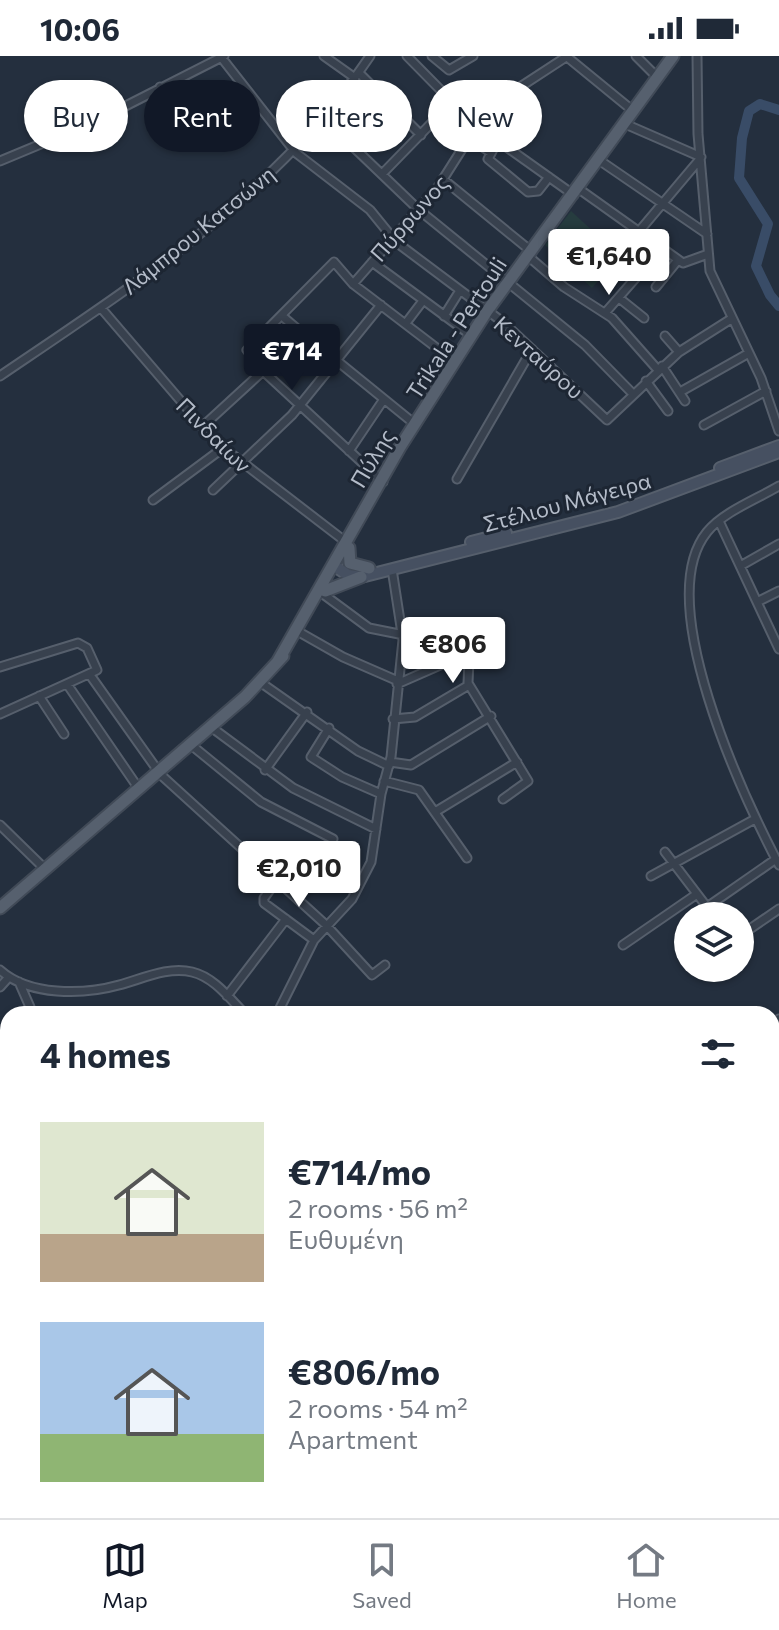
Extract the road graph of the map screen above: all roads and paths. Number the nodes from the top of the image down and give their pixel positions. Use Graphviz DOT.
graph roads {
  1 [pos="223,56"];
  2 [pos="324,56"];
  3 [pos="370,56"];
  4 [pos="407,56"];
  5 [pos="432,56"];
  6 [pos="473,56"];
  7 [pos="566,56"];
  8 [pos="636,56"];
  9 [pos="673,56"];
  10 [pos="695,56"];
  11 [pos="357,75"];
  12 [pos="657,77"];
  13 [pos="174,80"];
  14 [pos="353,80"];
  15 [pos="430,80"];
  16 [pos="530,80"];
  17 [pos="144,96"];
  18 [pos="632,110"];
  19 [pos="623,123"];
  20 [pos="276,127"];
  21 [pos="428,128"];
  22 [pos="421,135"];
  23 [pos="289,152"];
  24 [pos="296,152"];
  25 [pos="359,152"];
  26 [pos="462,152"];
  27 [pos="490,152"];
  28 [pos="515,152"];
  29 [pos="701,157"];
  30 [pos="599,160"];
  31 [pos="0,161"];
  32 [pos="382,174"];
  33 [pos="549,177"];
  34 [pos="444,180"];
  35 [pos="576,192"];
  36 [pos="661,203"];
  37 [pos="419,210"];
  38 [pos="637,232"];
  39 [pos="707,234"];
  40 [pos="392,238"];
  41 [pos="661,249"];
  42 [pos="530,254"];
  43 [pos="708,254"];
  44 [pos="678,260"];
  45 [pos="372,262"];
  46 [pos="648,270"];
  47 [pos="507,282"];
  48 [pos="353,284"];
  49 [pos="656,287"];
  50 [pos="459,292"];
  51 [pos="619,298"];
  52 [pos="422,302"];
  53 [pos="381,305"];
  54 [pos="101,308"];
  55 [pos="487,311"];
  56 [pos="605,313"];
  57 [pos="282,316"];
  58 [pos="444,316"];
  59 [pos="644,318"];
  60 [pos="731,319"];
  61 [pos="406,323"];
  62 [pos="302,333"];
  63 [pos="472,336"];
  64 [pos="665,336"];
  65 [pos="532,349"];
  66 [pos="679,352"];
  67 [pos="749,353"];
  68 [pos="336,360"];
  69 [pos="455,362"];
  70 [pos="660,368"];
  71 [pos="263,371"];
  72 [pos="0,376"];
  73 [pos="646,381"];
  74 [pos="766,391"];
  75 [pos="680,392"];
  76 [pos="633,394"];
  77 [pos="384,399"];
  78 [pos="779,400"];
  79 [pos="685,401"];
  80 [pos="301,406"];
  81 [pos="772,406"];
  82 [pos="668,411"];
  83 [pos="704,425"];
  84 [pos="415,426"];
  85 [pos="202,427"];
  86 [pos="779,431"];
  87 [pos="223,448"];
  88 [pos="779,449"];
  89 [pos="349,451"];
  90 [pos="241,463"];
  91 [pos="457,479"];
  92 [pos="383,482"];
  93 [pos="779,486"];
  94 [pos="213,490"];
  95 [pos="153,500"];
  96 [pos="719,521"];
  97 [pos="779,544"];
  98 [pos="348,545"];
  99 [pos="336,564"];
  100 [pos="742,565"];
  101 [pos="392,569"];
  102 [pos="365,572"];
  103 [pos="779,591"];
  104 [pos="324,592"];
  105 [pos="759,601"];
  106 [pos="779,623"];
  107 [pos="770,629"];
  108 [pos="299,632"];
  109 [pos="404,635"];
  110 [pos="470,637"];
  111 [pos="779,649"];
  112 [pos="470,652"];
  113 [pos="278,661"];
  114 [pos="0,667"];
  115 [pos="90,675"];
  116 [pos="260,682"];
  117 [pos="398,683"];
  118 [pos="71,685"];
  119 [pos="469,685"];
  120 [pos="39,696"];
  121 [pos="307,712"];
  122 [pos="0,714"];
  123 [pos="491,716"];
  124 [pos="393,719"];
  125 [pos="211,727"];
  126 [pos="329,728"];
  127 [pos="64,734"];
  128 [pos="190,744"];
  129 [pos="517,762"];
  130 [pos="389,764"];
  131 [pos="265,770"];
  132 [pos="158,771"];
  133 [pos="384,781"];
  134 [pos="139,789"];
  135 [pos="381,794"];
  136 [pos="503,799"];
  137 [pos="435,812"];
  138 [pos="755,819"];
  139 [pos="0,825"];
  140 [pos="376,829"];
  141 [pos="333,839"];
  142 [pos="665,852"];
  143 [pos="467,858"];
  144 [pos="777,862"];
  145 [pos="674,864"];
  146 [pos="45,869"];
  147 [pos="651,876"];
  148 [pos="277,880"];
  149 [pos="697,894"];
  150 [pos="0,908"];
  151 [pos="779,909"];
  152 [pos="286,919"];
  153 [pos="326,925"];
  154 [pos="754,926"];
  155 [pos="314,940"];
  156 [pos="623,945"];
  157 [pos="385,965"];
  158 [pos="0,970"];
  159 [pos="9,977"];
  160 [pos="19,982"];
  161 [pos="0,987"];
  162 [pos="227,996"];
  163 [pos="30,1006"];
  164 [pos="237,1006"];
  165 [pos="281,1006"];
  1 -- 13 [label="street"];
  1 -- 20 [label="street, Κενταύρου"];
  2 -- 11 [label="street"];
  3 -- 11 [label="street, Λάμπρου Κατσώνη"];
  4 -- 15 [label="street"];
  5 -- 6 [label="street"];
  7 -- 16 [label="street, Πύρρωνος"];
  7 -- 18 [label="street"];
  8 -- 12 [label="street"];
  9 -- 12 [label="main road, Trikala - Pertouli"];
  10 -- 29 [label="street"];
  11 -- 14 [label="street, Λάμπρου Κατσώνη"];
  11 -- 22 [label="street"];
  12 -- 18 [label="main road, Trikala - Pertouli"];
  17 -- 31 [label="street"];
  18 -- 19 [label="main road, Trikala - Pertouli"];
  19 -- 29 [label="street"];
  19 -- 30 [label="main road, Trikala - Pertouli"];
  21 -- 22 [label="street"];
  22 -- 32 [label="street"];
  23 -- 54 [label="street, Λάμπρου Κατσώνη"];
  24 -- 40 [label="street, Κενταύρου"];
  25 -- 32 [label="street"];
  26 -- 34 [label="street, Πύρρωνος"];
  27 -- 33 [label="street"];
  28 -- 33 [label="street"];
  29 -- 36 [label="street"];
  29 -- 39 [label="street"];
  30 -- 35 [label="main road, Trikala - Pertouli"];
  30 -- 36 [label="street"];
  32 -- 37 [label="street"];
  33 -- 35 [label="street"];
  34 -- 37 [label="street, Πύρρωνος"];
  34 -- 42 [label="street"];
  35 -- 38 [label="street"];
  35 -- 42 [label="main road, Trikala - Pertouli"];
  36 -- 38 [label="street"];
  36 -- 39 [label="street"];
  37 -- 40 [label="street, Πύρρωνος"];
  37 -- 47 [label="street"];
  38 -- 41 [label="street"];
  38 -- 46 [label="street"];
  39 -- 43 [label="street"];
  40 -- 45 [label="street, Πύρρωνος"];
  40 -- 50 [label="street, Κενταύρου"];
  41 -- 44 [label="street"];
  41 -- 46 [label="street"];
  42 -- 47 [label="main road, Trikala - Pertouli"];
  42 -- 56 [label="street"];
  43 -- 44 [label="street"];
  43 -- 60 [label="street"];
  44 -- 49 [label="street"];
  45 -- 48 [label="street, Πύρρωνος"];
  45 -- 52 [label="street"];
  46 -- 51 [label="street"];
  47 -- 55 [label="main road, Trikala - Pertouli"];
  47 -- 76 [label="street"];
  48 -- 53 [label="street"];
  48 -- 57 [label="street"];
  50 -- 55 [label="street, Κενταύρου"];
  50 -- 58 [label="street"];
  51 -- 56 [label="street"];
  51 -- 59 [label="street"];
  52 -- 58 [label="street"];
  52 -- 61 [label="street"];
  53 -- 61 [label="street"];
  53 -- 68 [label="street"];
  54 -- 72 [label="street, Λάμπρου Κατσώνη"];
  54 -- 85 [label="street, Πινδαίων"];
  55 -- 63 [label="main road, Trikala - Pertouli"];
  55 -- 65 [label="street, Κενταύρου"];
  56 -- 70 [label="street"];
  57 -- 62 [label="street"];
  57 -- 71 [label="street"];
  58 -- 63 [label="street"];
  60 -- 66 [label="street"];
  60 -- 67 [label="street"];
  61 -- 69 [label="street"];
  63 -- 69 [label="main road, Trikala - Pertouli"];
  64 -- 66 [label="street"];
  65 -- 76 [label="street, Κενταύρου"];
  65 -- 91 [label="street"];
  66 -- 70 [label="street"];
  67 -- 74 [label="street"];
  67 -- 75 [label="street"];
  68 -- 77 [label="street"];
  68 -- 80 [label="street"];
  69 -- 84 [label="main road, Trikala - Pertouli"];
  70 -- 73 [label="street"];
  70 -- 75 [label="street"];
  71 -- 80 [label="street"];
  71 -- 85 [label="street"];
  73 -- 76 [label="street"];
  73 -- 82 [label="street"];
  74 -- 81 [label="street"];
  74 -- 83 [label="street"];
  75 -- 79 [label="street"];
  77 -- 84 [label="street"];
  77 -- 89 [label="street"];
  78 -- 81 [label="street"];
  80 -- 89 [label="street"];
  80 -- 90 [label="street"];
  81 -- 86 [label="street"];
  84 -- 92 [label="main road, Πύλης"];
  85 -- 87 [label="street, Πινδαίων"];
  87 -- 90 [label="street, Πινδαίων"];
  87 -- 95 [label="street"];
  88 -- 101 [label="main road, Στέλιου Μάγειρα"];
  88 -- 102 [label="main road, Στέλιου Μάγειρα"];
  89 -- 92 [label="street"];
  90 -- 94 [label="street"];
  90 -- 98 [label="street, Πινδαίων"];
  92 -- 98 [label="main road, Πύλης"];
  93 -- 96 [label="street"];
  96 -- 100 [label="street"];
  96 -- 138 [label="street"];
  97 -- 100 [label="street"];
  98 -- 99 [label="main road, Πύλης"];
  98 -- 102 [label="main road"];
  99 -- 102 [label="main road"];
  99 -- 104 [label="main road, Πύλης"];
  99 -- 113 [label="main road, Πύλης"];
  100 -- 105 [label="street"];
  101 -- 102 [label="main road, Στέλιου Μάγειρα"];
  101 -- 109 [label="street"];
  102 -- 104 [label="main road"];
  103 -- 105 [label="street"];
  104 -- 108 [label="main road, Πύλης"];
  104 -- 109 [label="street"];
  105 -- 107 [label="street"];
  106 -- 107 [label="street"];
  107 -- 111 [label="street"];
  108 -- 113 [label="main road, Πύλης"];
  108 -- 117 [label="street"];
  109 -- 117 [label="street"];
  110 -- 112 [label="street"];
  112 -- 117 [label="street"];
  112 -- 119 [label="street"];
  113 -- 116 [label="main road, Πύλης"];
  114 -- 115 [label="street"];
  115 -- 118 [label="street"];
  115 -- 132 [label="street"];
  116 -- 121 [label="street"];
  116 -- 125 [label="main road, Πύλης"];
  117 -- 124 [label="street"];
  118 -- 120 [label="street"];
  118 -- 134 [label="street"];
  119 -- 123 [label="street"];
  119 -- 124 [label="street"];
  120 -- 122 [label="street"];
  120 -- 127 [label="street"];
  121 -- 126 [label="street"];
  121 -- 131 [label="street"];
  123 -- 129 [label="street"];
  123 -- 130 [label="street"];
  124 -- 130 [label="street"];
  125 -- 128 [label="main road, Πύλης"];
  125 -- 131 [label="street"];
  126 -- 130 [label="street"];
  126 -- 135 [label="street"];
  128 -- 132 [label="main road, Πύλης"];
  128 -- 141 [label="street"];
  129 -- 136 [label="street"];
  129 -- 137 [label="street"];
  130 -- 133 [label="street"];
  131 -- 140 [label="street"];
  132 -- 134 [label="main road, Πύλης"];
  132 -- 148 [label="street"];
  133 -- 135 [label="street"];
  133 -- 137 [label="street"];
  134 -- 146 [label="main road, Πύλης"];
  135 -- 140 [label="street"];
  137 -- 143 [label="street"];
  138 -- 144 [label="street"];
  138 -- 145 [label="street"];
  139 -- 146 [label="street"];
  140 -- 153 [label="street"];
  142 -- 145 [label="street"];
  144 -- 149 [label="street"];
  145 -- 147 [label="street"];
  145 -- 149 [label="street"];
  146 -- 150 [label="main road, Πύλης"];
  148 -- 152 [label="street"];
  148 -- 153 [label="street"];
  149 -- 156 [label="street"];
  151 -- 154 [label="street"];
  152 -- 155 [label="street"];
  152 -- 162 [label="street"];
  153 -- 155 [label="street"];
  153 -- 157 [label="street"];
  155 -- 165 [label="street"];
  158 -- 159 [label="street"];
  159 -- 160 [label="street"];
  159 -- 161 [label="street"];
  160 -- 162 [label="street"];
  160 -- 163 [label="street"];
  162 -- 164 [label="street"];
}
